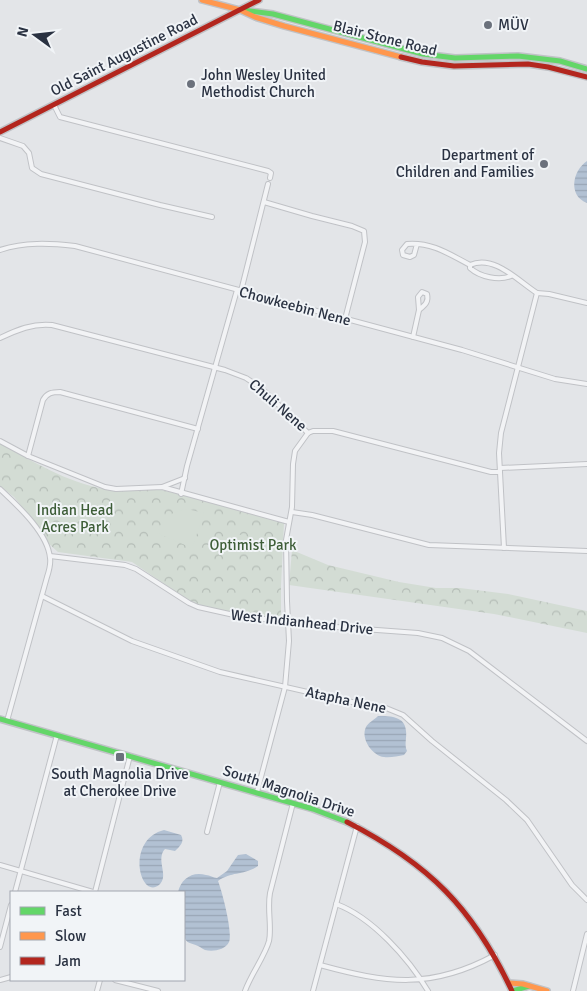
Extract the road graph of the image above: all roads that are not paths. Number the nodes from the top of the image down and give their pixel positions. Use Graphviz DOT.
graph roads {
  1 [pos="202,0"];
  2 [pos="260,0"];
  3 [pos="240,10"];
  4 [pos="313,25"];
  5 [pos="322,27"];
  6 [pos="311,33"];
  7 [pos="320,35"];
  8 [pos="377,42"];
  9 [pos="375,50"];
  10 [pos="455,58"];
  11 [pos="548,59"];
  12 [pos="454,66"];
  13 [pos="547,67"];
  14 [pos="587,68"];
  15 [pos="587,77"];
  16 [pos="54,106"];
  17 [pos="0,132"];
  18 [pos="0,138"];
  19 [pos="270,178"];
  20 [pos="268,184"];
  21 [pos="264,202"];
  22 [pos="212,217"];
  23 [pos="417,244"];
  24 [pos="0,250"];
  25 [pos="470,265"];
  26 [pos="511,276"];
  27 [pos="239,291"];
  28 [pos="537,293"];
  29 [pos="587,303"];
  30 [pos="419,310"];
  31 [pos="345,319"];
  32 [pos="413,337"];
  33 [pos="0,338"];
  34 [pos="518,367"];
  35 [pos="216,368"];
  36 [pos="587,384"];
  37 [pos="198,429"];
  38 [pos="308,433"];
  39 [pos="0,441"];
  40 [pos="28,456"];
  41 [pos="587,464"];
  42 [pos="500,470"];
  43 [pos="185,478"];
  44 [pos="162,487"];
  45 [pos="0,489"];
  46 [pos="181,494"];
  47 [pos="292,512"];
  48 [pos="289,522"];
  49 [pos="504,548"];
  50 [pos="587,551"];
  51 [pos="50,556"];
  52 [pos="42,596"];
  53 [pos="288,622"];
  54 [pos="285,688"];
  55 [pos="0,719"];
  56 [pos="8,721"];
  57 [pos="56,735"];
  58 [pos="587,741"];
  59 [pos="130,756"];
  60 [pos="220,782"];
  61 [pos="257,792"];
  62 [pos="293,803"];
  63 [pos="357,826"];
  64 [pos="207,832"];
  65 [pos="0,865"];
  66 [pos="20,871"];
  67 [pos="15,891"];
  68 [pos="90,891"];
  69 [pos="94,891"];
  70 [pos="587,900"];
  71 [pos="336,904"];
  72 [pos="10,909"];
  73 [pos="587,934"];
  74 [pos="0,947"];
  75 [pos="495,955"];
  76 [pos="320,965"];
  77 [pos="421,980"];
  78 [pos="131,982"];
  79 [pos="509,983"];
  80 [pos="529,986"];
  81 [pos="158,991"];
  82 [pos="245,991"];
  83 [pos="313,991"];
  84 [pos="428,991"];
  85 [pos="513,991"];
  86 [pos="547,991"];
  87 [pos="573,991"];
  1 -- 3 [label="main road, Blair Stone Road"];
  2 -- 3 [label="main road, Old Saint Augustine Road"];
  3 -- 4 [label="main road, Blair Stone Road"];
  3 -- 6 [label="main road, Blair Stone Road"];
  3 -- 16 [label="main road, Old Saint Augustine Road"];
  4 -- 5 [label="main road, Blair Stone Road"];
  4 -- 6 [label="main road"];
  5 -- 7 [label="main road"];
  5 -- 8 [label="main road, Blair Stone Road"];
  6 -- 7 [label="main road, Blair Stone Road"];
  7 -- 9 [label="main road, Blair Stone Road"];
  8 -- 9 [label="main road"];
  8 -- 10 [label="main road, Blair Stone Road"];
  9 -- 12 [label="main road, Blair Stone Road"];
  10 -- 11 [label="main road, Blair Stone Road"];
  10 -- 12 [label="main road"];
  11 -- 13 [label="main road"];
  11 -- 14 [label="main road, Blair Stone Road"];
  12 -- 13 [label="main road, Blair Stone Road"];
  13 -- 15 [label="main road, Blair Stone Road"];
  16 -- 17 [label="main road, Old Saint Augustine Road"];
  16 -- 19 [label="street"];
  18 -- 22 [label="street"];
  20 -- 21 [label="street"];
  21 -- 27 [label="street"];
  21 -- 31 [label="street"];
  23 -- 25 [label="street"];
  24 -- 27 [label="street, Chowkeebin Nene"];
  25 -- 26 [label="street"];
  25 -- 26 [label="street"];
  26 -- 28 [label="street"];
  27 -- 31 [label="street, Chowkeebin Nene"];
  27 -- 35 [label="street"];
  28 -- 29 [label="street"];
  28 -- 34 [label="street"];
  30 -- 32 [label="street"];
  31 -- 32 [label="street, Chowkeebin Nene"];
  32 -- 34 [label="street, Chowkeebin Nene"];
  33 -- 35 [label="street, Chuli Nene"];
  34 -- 36 [label="street, Chowkeebin Nene"];
  34 -- 42 [label="street"];
  35 -- 37 [label="street"];
  35 -- 38 [label="street, Chuli Nene"];
  37 -- 40 [label="street"];
  37 -- 43 [label="street"];
  38 -- 42 [label="street, Chuli Nene"];
  38 -- 47 [label="street"];
  39 -- 40 [label="street"];
  40 -- 44 [label="street"];
  41 -- 42 [label="street, Chuli Nene"];
  42 -- 49 [label="street"];
  43 -- 44 [label="street"];
  43 -- 46 [label="street"];
  44 -- 46 [label="street"];
  45 -- 51 [label="street"];
  46 -- 48 [label="street"];
  47 -- 48 [label="street"];
  47 -- 49 [label="street"];
  48 -- 53 [label="street"];
  49 -- 50 [label="street"];
  51 -- 52 [label="street"];
  51 -- 53 [label="street, West Indianhead Drive"];
  52 -- 54 [label="street, Atapha Nene"];
  52 -- 56 [label="street"];
  53 -- 54 [label="street"];
  53 -- 58 [label="street, West Indianhead Drive"];
  54 -- 61 [label="street"];
  54 -- 70 [label="street, Atapha Nene"];
  55 -- 56 [label="main road, South Magnolia Drive"];
  56 -- 57 [label="main road, South Magnolia Drive"];
  57 -- 59 [label="main road, South Magnolia Drive"];
  57 -- 66 [label="street"];
  59 -- 60 [label="main road, South Magnolia Drive"];
  59 -- 69 [label="street"];
  60 -- 61 [label="main road, South Magnolia Drive"];
  60 -- 64 [label="street"];
  61 -- 62 [label="main road, South Magnolia Drive"];
  62 -- 63 [label="main road, South Magnolia Drive"];
  62 -- 82 [label="street"];
  63 -- 71 [label="street"];
  63 -- 75 [label="main road, South Magnolia Drive"];
  65 -- 66 [label="street"];
  66 -- 67 [label="street"];
  66 -- 68 [label="street"];
  71 -- 76 [label="street"];
  71 -- 77 [label="street"];
  72 -- 74 [label="street"];
  73 -- 87 [label="street"];
  75 -- 77 [label="street"];
  75 -- 79 [label="main road, South Magnolia Drive"];
  76 -- 77 [label="street"];
  76 -- 83 [label="street"];
  77 -- 84 [label="street"];
  78 -- 81 [label="street"];
  79 -- 80 [label="main road"];
  79 -- 85 [label="main road, South Magnolia Drive"];
  80 -- 85 [label="main road"];
  80 -- 86 [label="main road"];
}
